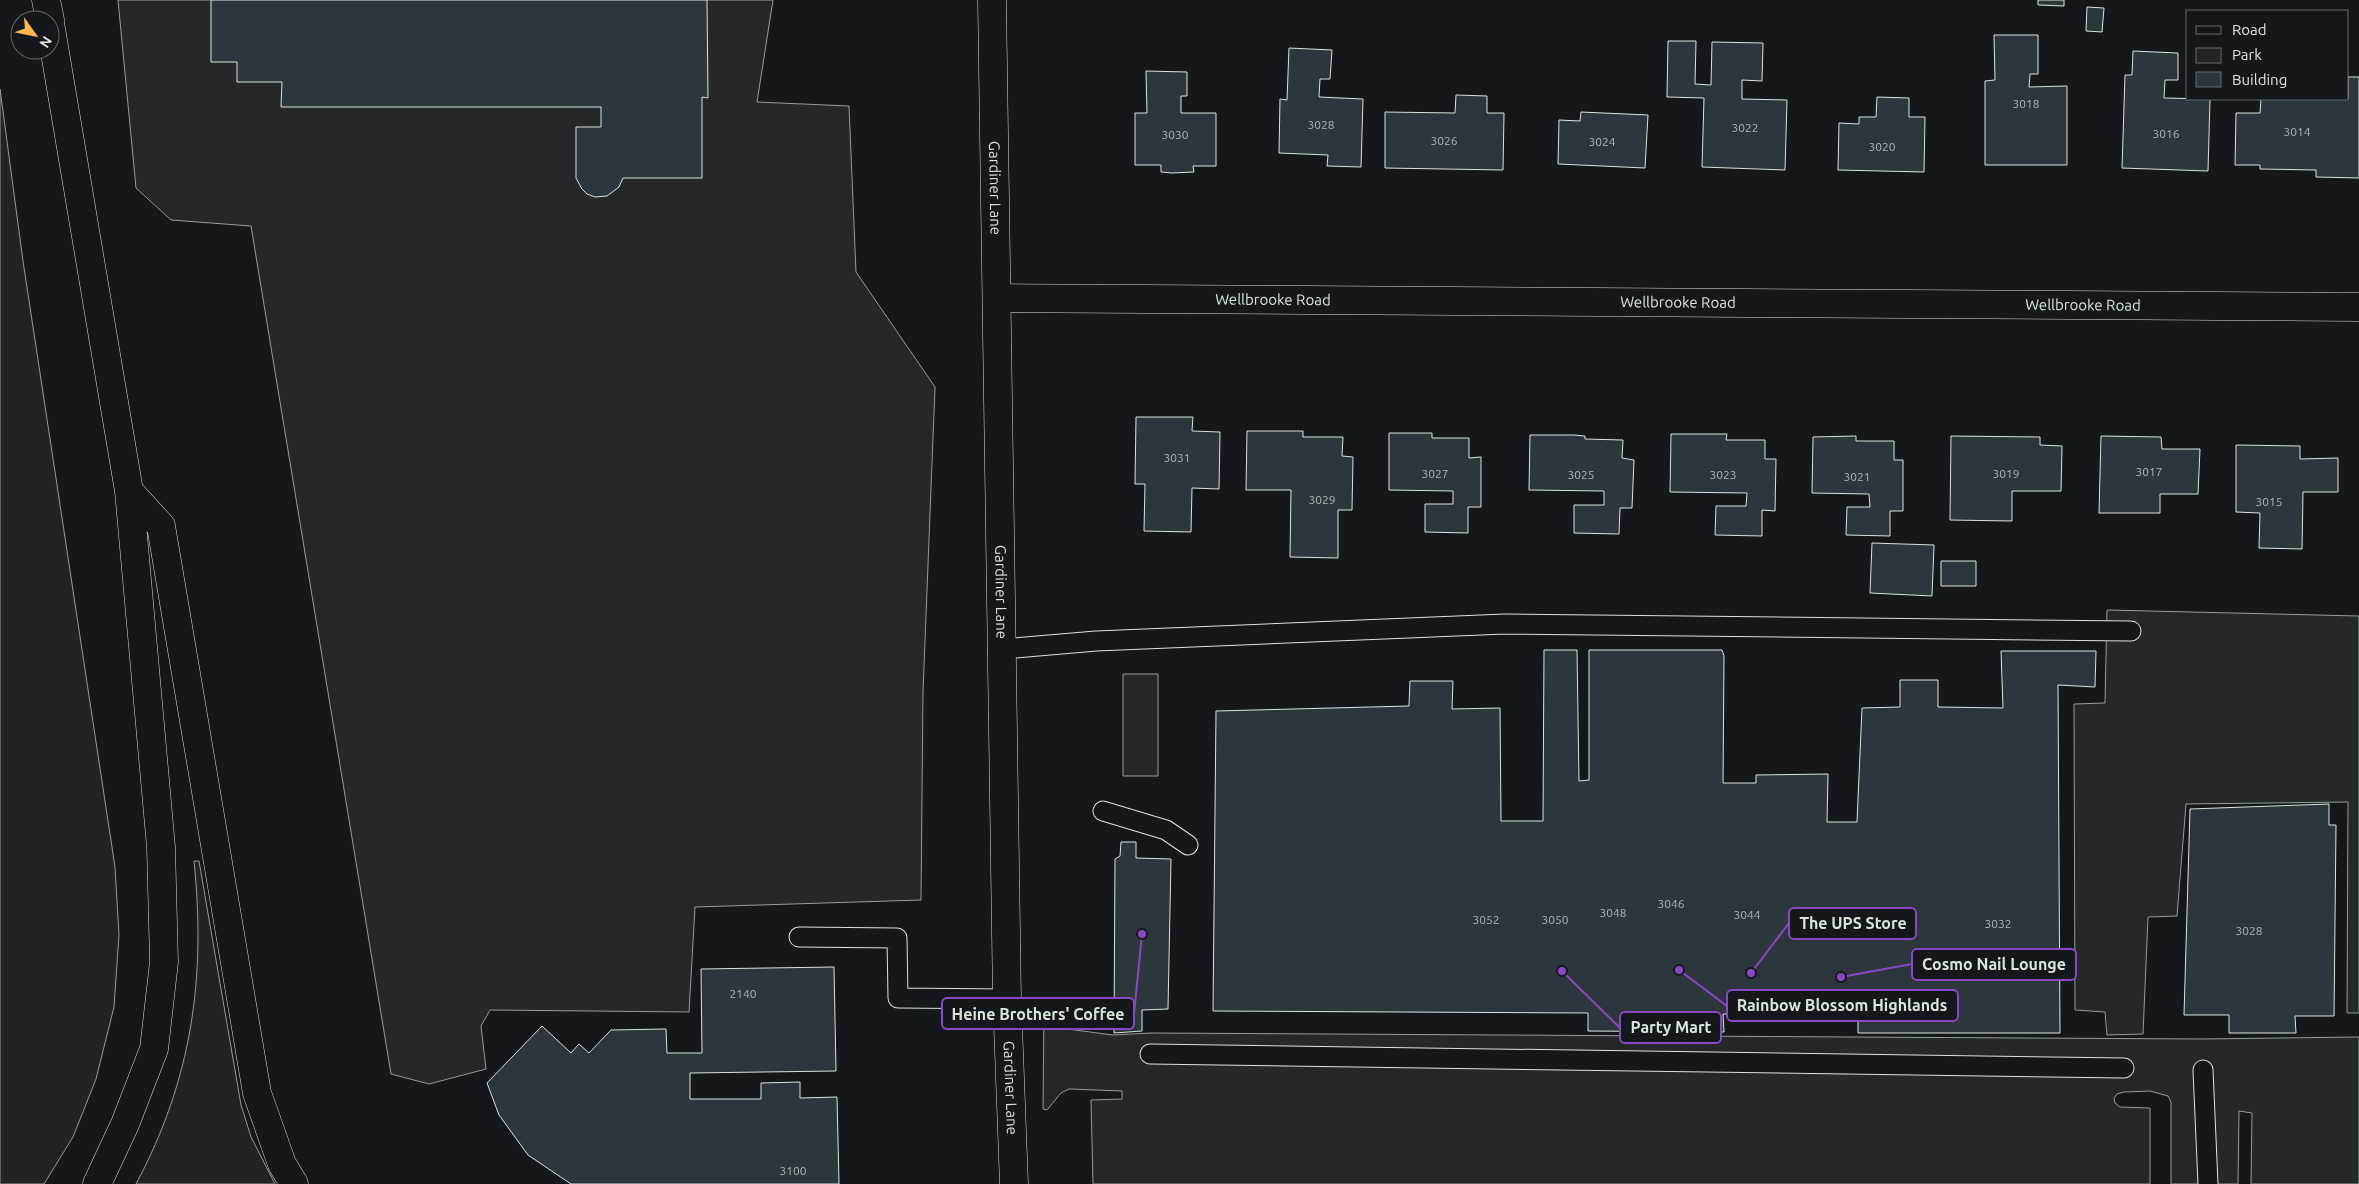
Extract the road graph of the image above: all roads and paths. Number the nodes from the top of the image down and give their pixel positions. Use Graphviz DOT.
graph roads {
  1 [pos="992,0"];
  2 [pos="57,60"];
  3 [pos="997,298"];
  4 [pos="2359,307"];
  5 [pos="129,491"];
  6 [pos="2131,631"];
  7 [pos="1003,649"];
  8 [pos="1103,811"];
  9 [pos="1188,845"];
  10 [pos="799,937"];
  11 [pos="1007,999"];
  12 [pos="1150,1054"];
  13 [pos="2124,1068"];
  14 [pos="2203,1070"];
  15 [pos="97,1184"];
  16 [pos="294,1184"];
  17 [pos="1014,1184"];
  18 [pos="2208,1184"];
  1 -- 3 [label="main road, Gardiner Lane"];
  2 -- 5 [label="main road"];
  3 -- 4 [label="main road, Wellbrooke Road"];
  3 -- 7 [label="main road, Gardiner Lane"];
  5 -- 15 [label="main road"];
  5 -- 16 [label="main road"];
  6 -- 7 [label="lane"];
  7 -- 11 [label="main road, Gardiner Lane"];
  8 -- 9 [label="lane"];
  10 -- 11 [label="lane"];
  11 -- 17 [label="main road, Gardiner Lane"];
  12 -- 13 [label="lane"];
  14 -- 18 [label="lane"];
}
